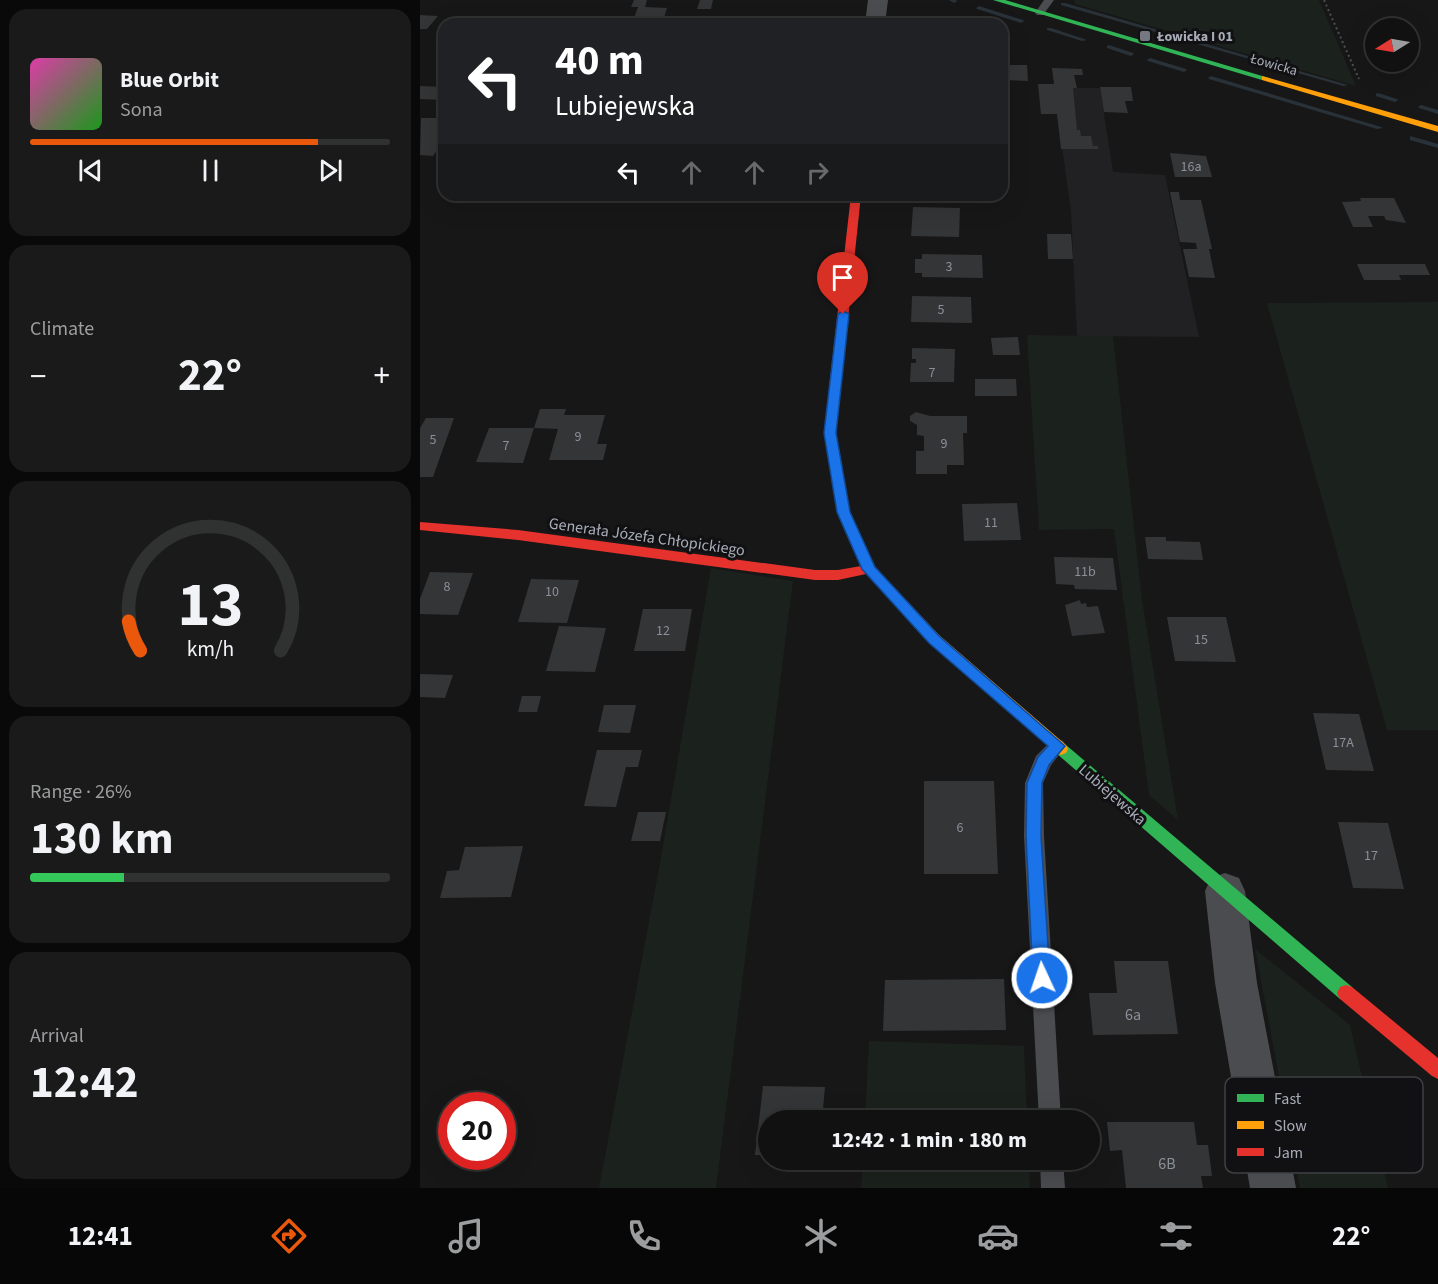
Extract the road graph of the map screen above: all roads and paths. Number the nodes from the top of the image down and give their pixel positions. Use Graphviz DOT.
graph roads {
  1 [pos="878,0"];
  2 [pos="997,0"];
  3 [pos="1049,0"];
  4 [pos="1324,0"];
  5 [pos="1040,13"];
  6 [pos="876,18"];
  7 [pos="1358,106"];
  8 [pos="1438,129"];
  9 [pos="855,201"];
  10 [pos="420,526"];
  11 [pos="869,569"];
  12 [pos="1057,746"];
  13 [pos="1225,891"];
  14 [pos="1438,1070"];
  15 [pos="1253,1077"];
  16 [pos="1049,1110"];
  17 [pos="1052,1170"];
  18 [pos="1270,1173"];
  19 [pos="1053,1188"];
  20 [pos="1273,1188"];
  1 -- 6 [label="street"];
  2 -- 5 [label="street, Łowicka"];
  3 -- 5 [label="lane"];
  4 -- 7 [label="path"];
  5 -- 7 [label="street, Łowicka"];
  7 -- 8 [label="street, Łowicka"];
  9 -- 11 [label="street, Lubiejewska"];
  10 -- 11 [label="street, Generała Józefa Chłopickiego"];
  11 -- 12 [label="street, Lubiejewska"];
  12 -- 13 [label="street, Lubiejewska"];
  12 -- 16 [label="lane"];
  13 -- 14 [label="street, Lubiejewska"];
  13 -- 15 [label="street"];
  17 -- 19 [label="lane"];
  18 -- 20 [label="street"];
}
